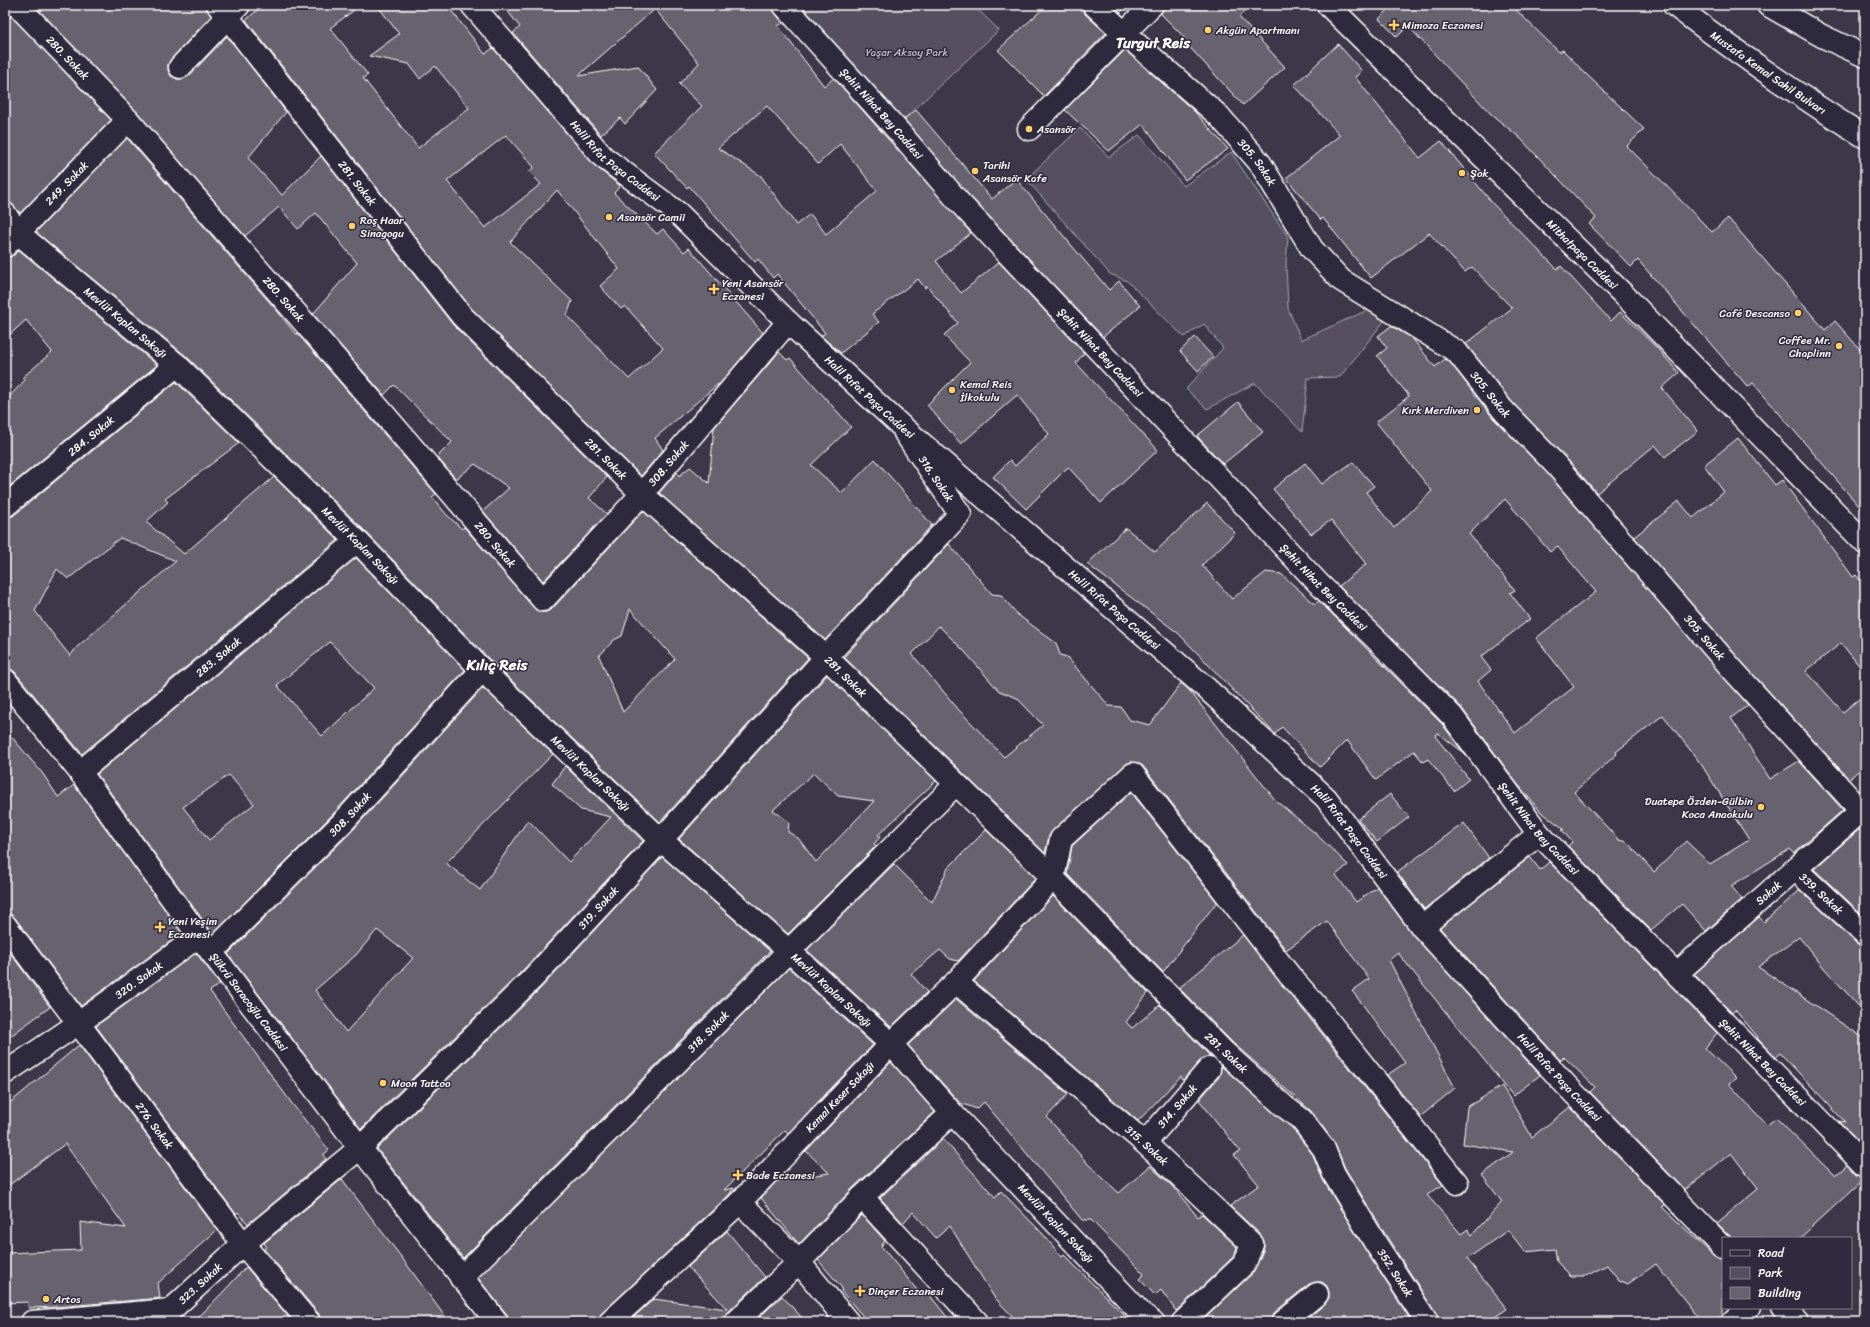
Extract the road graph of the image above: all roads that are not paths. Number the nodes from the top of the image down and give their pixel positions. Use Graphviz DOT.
graph roads {
  1 [pos="16,5"];
  2 [pos="472,5"];
  3 [pos="784,5"];
  4 [pos="1094,5"];
  5 [pos="1152,5"];
  6 [pos="1328,5"];
  7 [pos="1674,5"];
  8 [pos="1768,5"];
  9 [pos="228,9"];
  10 [pos="1124,33"];
  11 [pos="1865,56"];
  12 [pos="180,67"];
  13 [pos="1805,100"];
  14 [pos="128,120"];
  15 [pos="1865,124"];
  16 [pos="1029,129"];
  17 [pos="1865,137"];
  18 [pos="5,214"];
  19 [pos="12,240"];
  20 [pos="788,322"];
  21 [pos="177,365"];
  22 [pos="898,424"];
  23 [pos="642,494"];
  24 [pos="5,506"];
  25 [pos="1831,509"];
  26 [pos="960,514"];
  27 [pos="357,541"];
  28 [pos="1865,543"];
  29 [pos="1865,552"];
  30 [pos="543,600"];
  31 [pos="826,657"];
  32 [pos="482,670"];
  33 [pos="5,680"];
  34 [pos="80,772"];
  35 [pos="955,785"];
  36 [pos="1863,813"];
  37 [pos="1539,834"];
  38 [pos="661,840"];
  39 [pos="1795,869"];
  40 [pos="1047,873"];
  41 [pos="5,925"];
  42 [pos="1422,927"];
  43 [pos="1865,934"];
  44 [pos="205,944"];
  45 [pos="789,951"];
  46 [pos="1676,974"];
  47 [pos="956,982"];
  48 [pos="79,1023"];
  49 [pos="891,1044"];
  50 [pos="1209,1069"];
  51 [pos="5,1072"];
  52 [pos="952,1113"];
  53 [pos="1145,1143"];
  54 [pos="360,1148"];
  55 [pos="1865,1166"];
  56 [pos="1457,1183"];
  57 [pos="862,1197"];
  58 [pos="740,1202"];
  59 [pos="244,1244"];
  60 [pos="1376,1244"];
  61 [pos="1722,1246"];
  62 [pos="799,1262"];
  63 [pos="461,1278"];
  64 [pos="1317,1294"];
  65 [pos="1747,1309"];
  66 [pos="1783,1309"];
  67 [pos="172,1316"];
  68 [pos="1143,1319"];
  69 [pos="32,1322"];
  70 [pos="309,1322"];
  71 [pos="497,1322"];
  72 [pos="610,1322"];
  73 [pos="736,1322"];
  74 [pos="848,1322"];
  75 [pos="977,1322"];
  76 [pos="1183,1322"];
  77 [pos="1283,1322"];
  78 [pos="1427,1322"];
  79 [pos="1733,1322"];
  80 [pos="1796,1322"];
  1 -- 14 [label="street, 280. Sokak"];
  2 -- 20 [label="street, Halil Rıfat Paşa Caddesi"];
  3 -- 37 [label="street, Şehit Nihat Bey Caddesi"];
  4 -- 10 [label="street, 305. Sokak"];
  5 -- 10 [label="street"];
  6 -- 25 [label="street, Mithatpaşa Caddesi"];
  7 -- 13 [label="street, Mustafa Kemal Sahil Bulvarı"];
  8 -- 11 [label="street"];
  9 -- 12 [label="street"];
  9 -- 23 [label="street, 281. Sokak"];
  10 -- 16 [label="street"];
  10 -- 36 [label="street, 305. Sokak"];
  13 -- 15 [label="street"];
  13 -- 17 [label="street, Mustafa Kemal Sahil Bulvarı"];
  14 -- 19 [label="street, 249. Sokak"];
  14 -- 30 [label="street, 280. Sokak"];
  18 -- 19 [label="street, Mevlüt Kaplan Sokağı"];
  19 -- 21 [label="street, Mevlüt Kaplan Sokağı"];
  20 -- 22 [label="street, Halil Rıfat Paşa Caddesi"];
  20 -- 23 [label="street, 308. Sokak"];
  21 -- 24 [label="street, 284. Sokak"];
  21 -- 27 [label="street, Mevlüt Kaplan Sokağı"];
  22 -- 26 [label="street, 316. Sokak"];
  22 -- 42 [label="street, Halil Rıfat Paşa Caddesi"];
  23 -- 30 [label="street, 308. Sokak"];
  23 -- 31 [label="street, 281. Sokak"];
  25 -- 28 [label="street, Mithatpaşa Caddesi"];
  25 -- 29 [label="street, Mithatpaşa Caddesi"];
  26 -- 31 [label="street, 319. Sokak"];
  27 -- 32 [label="street, Mevlüt Kaplan Sokağı"];
  27 -- 34 [label="street, 283. Sokak"];
  31 -- 35 [label="street, 281. Sokak"];
  31 -- 38 [label="street, 319. Sokak"];
  32 -- 38 [label="street, Mevlüt Kaplan Sokağı"];
  32 -- 44 [label="street, 308. Sokak"];
  33 -- 34 [label="street, Şükrü Saracoğlu Caddesi"];
  34 -- 44 [label="street, Şükrü Saracoğlu Caddesi"];
  35 -- 40 [label="street, 281. Sokak"];
  35 -- 45 [label="street, 318. Sokak"];
  36 -- 39 [label="street, Sokak"];
  37 -- 42 [label="street"];
  37 -- 46 [label="street, Şehit Nihat Bey Caddesi"];
  38 -- 45 [label="street, Mevlüt Kaplan Sokağı"];
  38 -- 54 [label="street, 319. Sokak"];
  39 -- 43 [label="street, 339. Sokak"];
  39 -- 46 [label="street, Sokak"];
  40 -- 47 [label="street, Kemal Keser Sokağı"];
  40 -- 56 [label="street"];
  40 -- 60 [label="street, 281. Sokak"];
  41 -- 48 [label="street, 276. Sokak"];
  42 -- 61 [label="street, Halil Rıfat Paşa Caddesi"];
  44 -- 48 [label="street, 320. Sokak"];
  44 -- 54 [label="street, Şükrü Saracoğlu Caddesi"];
  45 -- 49 [label="street, Mevlüt Kaplan Sokağı"];
  45 -- 63 [label="street, 318. Sokak"];
  46 -- 55 [label="street, Şehit Nihat Bey Caddesi"];
  47 -- 49 [label="street, Kemal Keser Sokağı"];
  47 -- 53 [label="street, 315. Sokak"];
  48 -- 51 [label="street, 320. Sokak"];
  48 -- 59 [label="street, 276. Sokak"];
  49 -- 52 [label="street, Mevlüt Kaplan Sokağı"];
  49 -- 58 [label="street, Kemal Keser Sokağı"];
  50 -- 53 [label="street, 314. Sokak"];
  52 -- 57 [label="street"];
  52 -- 68 [label="street, Mevlüt Kaplan Sokağı"];
  53 -- 76 [label="street, 315. Sokak"];
  54 -- 59 [label="street, 319. Sokak"];
  54 -- 63 [label="street, Şükrü Saracoğlu Caddesi"];
  57 -- 62 [label="street"];
  57 -- 75 [label="street"];
  58 -- 62 [label="street"];
  58 -- 72 [label="street, Kemal Keser Sokağı"];
  59 -- 67 [label="street, 323. Sokak"];
  59 -- 70 [label="street, 276. Sokak"];
  60 -- 78 [label="street, 352. Sokak"];
  62 -- 73 [label="street"];
  62 -- 74 [label="street"];
  63 -- 71 [label="street, Şükrü Saracoğlu Caddesi"];
  64 -- 77 [label="street"];
  65 -- 79 [label="street"];
  66 -- 80 [label="street"];
  67 -- 69 [label="street, 323. Sokak"];
}
